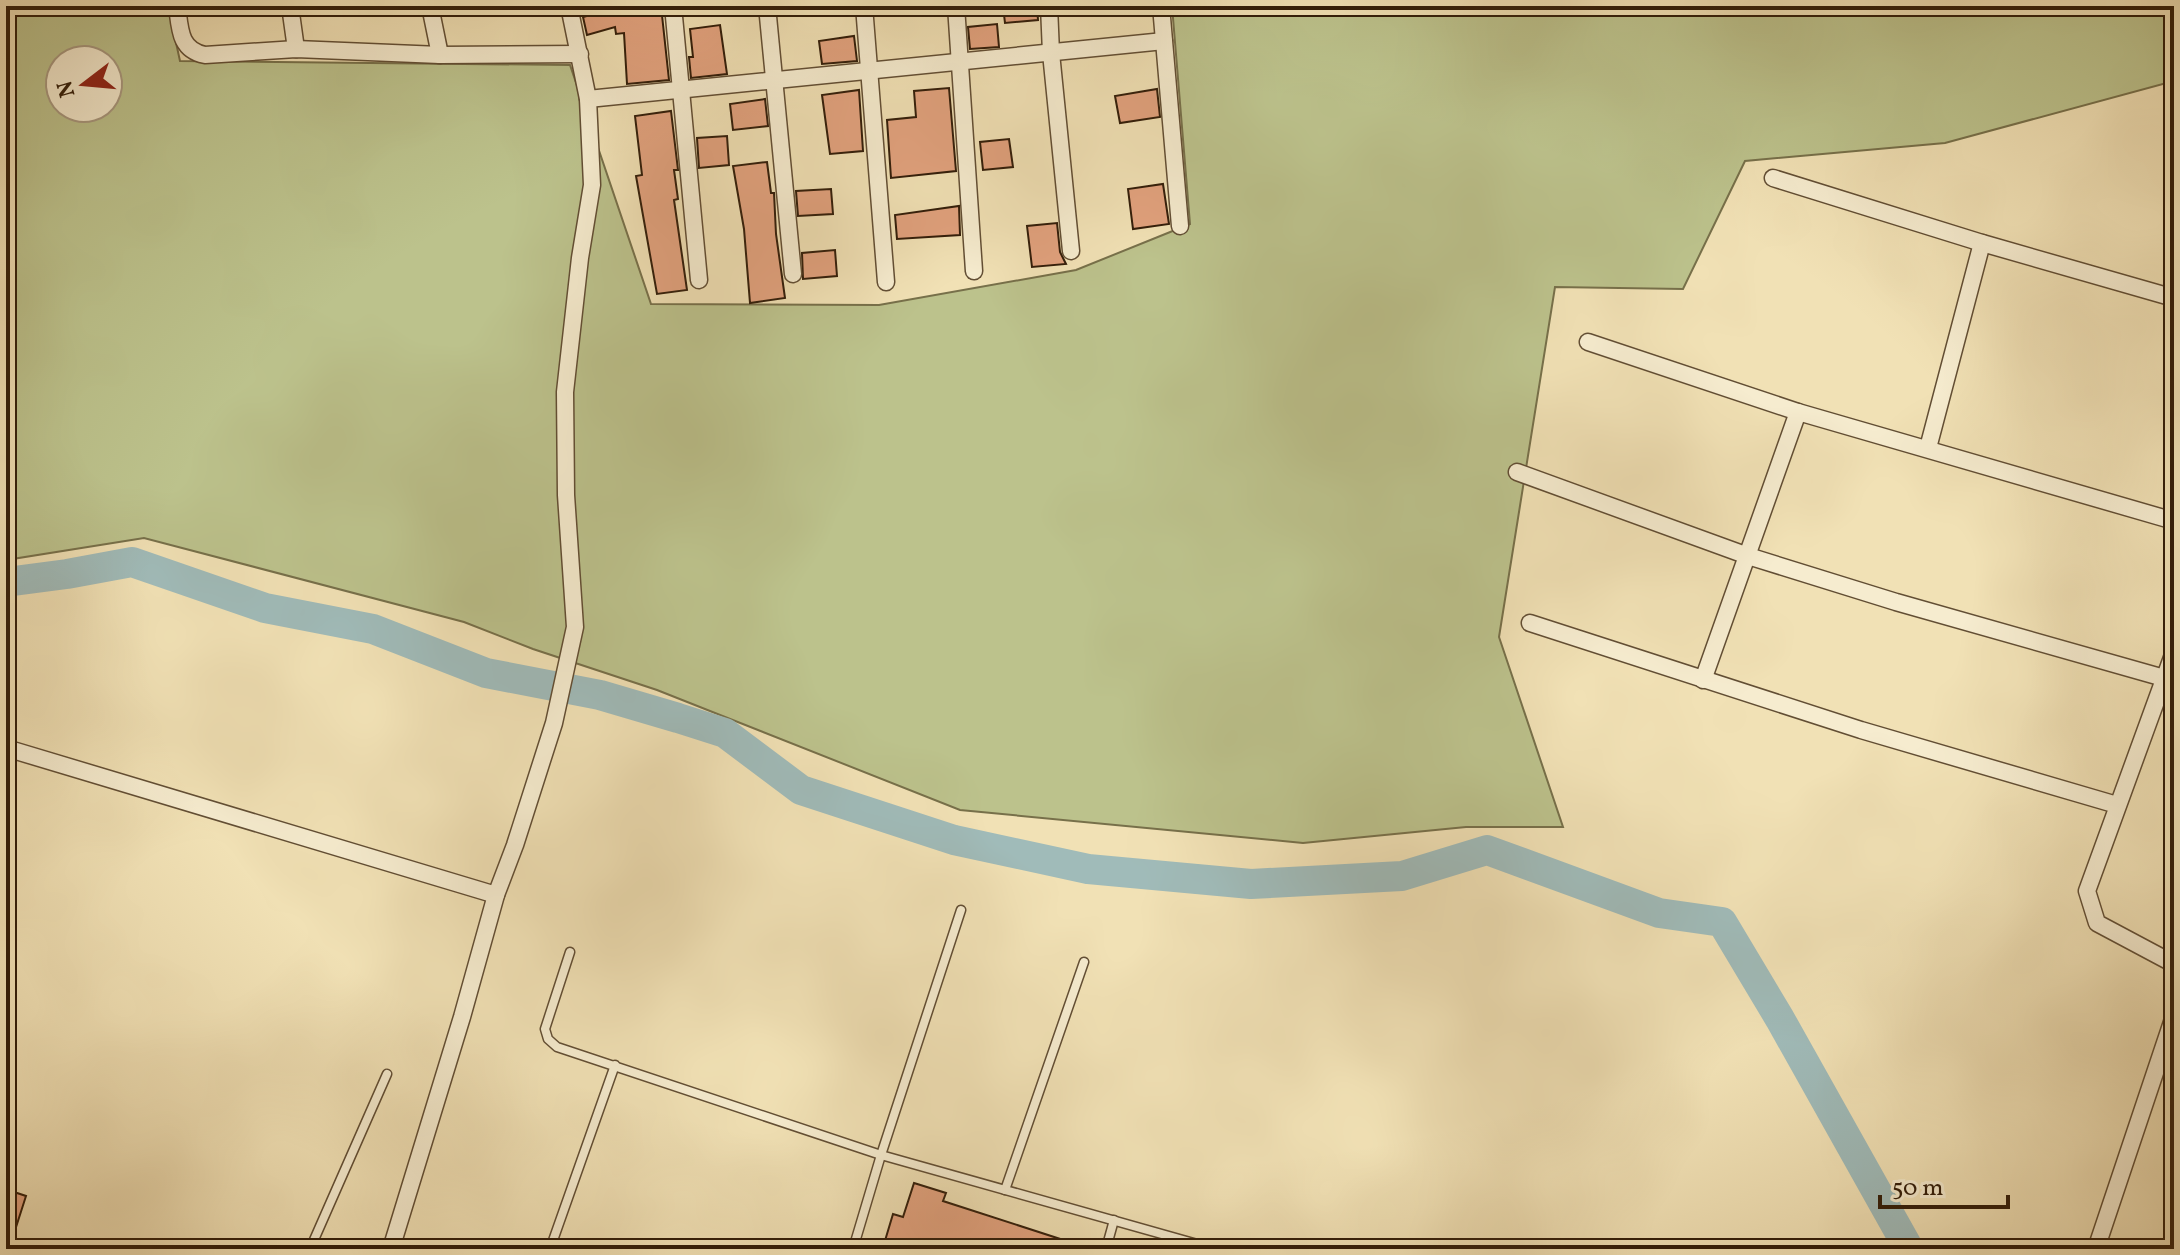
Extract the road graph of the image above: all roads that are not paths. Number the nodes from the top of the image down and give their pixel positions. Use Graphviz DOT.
graph roads {
  1 [pos="177,6"];
  2 [pos="290,6"];
  3 [pos="430,6"];
  4 [pos="569,6"];
  5 [pos="673,6"];
  6 [pos="767,6"];
  7 [pos="864,6"];
  8 [pos="956,6"];
  9 [pos="1049,6"];
  10 [pos="1161,6"];
  11 [pos="1164,41"];
  12 [pos="296,49"];
  13 [pos="1051,53"];
  14 [pos="580,54"];
  15 [pos="440,55"];
  16 [pos="960,62"];
  17 [pos="870,71"];
  18 [pos="776,81"];
  19 [pos="682,90"];
  20 [pos="588,99"];
  21 [pos="1773,178"];
  22 [pos="1180,226"];
  23 [pos="1982,243"];
  24 [pos="1071,251"];
  25 [pos="974,271"];
  26 [pos="793,274"];
  27 [pos="699,280"];
  28 [pos="886,282"];
  29 [pos="2174,298"];
  30 [pos="1588,342"];
  31 [pos="1798,412"];
  32 [pos="1928,448"];
  33 [pos="1517,472"];
  34 [pos="2174,521"];
  35 [pos="1748,556"];
  36 [pos="1530,623"];
  37 [pos="2174,652"];
  38 [pos="2164,678"];
  39 [pos="1703,680"];
  40 [pos="6,748"];
  41 [pos="2117,805"];
  42 [pos="496,895"];
  43 [pos="961,910"];
  44 [pos="570,952"];
  45 [pos="1084,962"];
  46 [pos="2174,964"];
  47 [pos="2174,1016"];
  48 [pos="615,1065"];
  49 [pos="387,1074"];
  50 [pos="881,1155"];
  51 [pos="1005,1190"];
  52 [pos="1114,1220"];
  53 [pos="310,1249"];
  54 [pos="391,1249"];
  55 [pos="550,1249"];
  56 [pos="853,1249"];
  57 [pos="1106,1249"];
  58 [pos="1215,1249"];
  59 [pos="2096,1249"];
  1 -- 12 [label="street"];
  2 -- 12 [label="street"];
  3 -- 15 [label="street"];
  4 -- 14 [label="street"];
  5 -- 19 [label="street"];
  6 -- 18 [label="street"];
  7 -- 17 [label="street"];
  8 -- 16 [label="street"];
  9 -- 13 [label="street"];
  10 -- 11 [label="street"];
  11 -- 13 [label="street"];
  11 -- 22 [label="street"];
  12 -- 15 [label="street"];
  13 -- 16 [label="street"];
  13 -- 24 [label="street"];
  14 -- 15 [label="street"];
  14 -- 20 [label="street"];
  16 -- 17 [label="street"];
  16 -- 25 [label="street"];
  17 -- 18 [label="street"];
  17 -- 28 [label="street"];
  18 -- 19 [label="street"];
  18 -- 26 [label="street"];
  19 -- 20 [label="street"];
  19 -- 27 [label="street"];
  20 -- 42 [label="street"];
  21 -- 23 [label="street"];
  23 -- 29 [label="street"];
  23 -- 32 [label="street"];
  30 -- 31 [label="street"];
  31 -- 32 [label="street"];
  31 -- 35 [label="street"];
  32 -- 34 [label="street"];
  33 -- 35 [label="street"];
  35 -- 38 [label="street"];
  35 -- 39 [label="street"];
  36 -- 39 [label="street"];
  37 -- 38 [label="street"];
  38 -- 41 [label="street"];
  39 -- 41 [label="street"];
  40 -- 42 [label="street"];
  41 -- 46 [label="street"];
  42 -- 54 [label="street"];
  43 -- 50 [label="lane"];
  44 -- 48 [label="lane"];
  45 -- 51 [label="lane"];
  47 -- 59 [label="street"];
  48 -- 50 [label="lane"];
  48 -- 55 [label="lane"];
  49 -- 53 [label="lane"];
  50 -- 51 [label="lane"];
  50 -- 56 [label="lane"];
  51 -- 52 [label="lane"];
  52 -- 57 [label="lane"];
  52 -- 58 [label="lane"];
}
